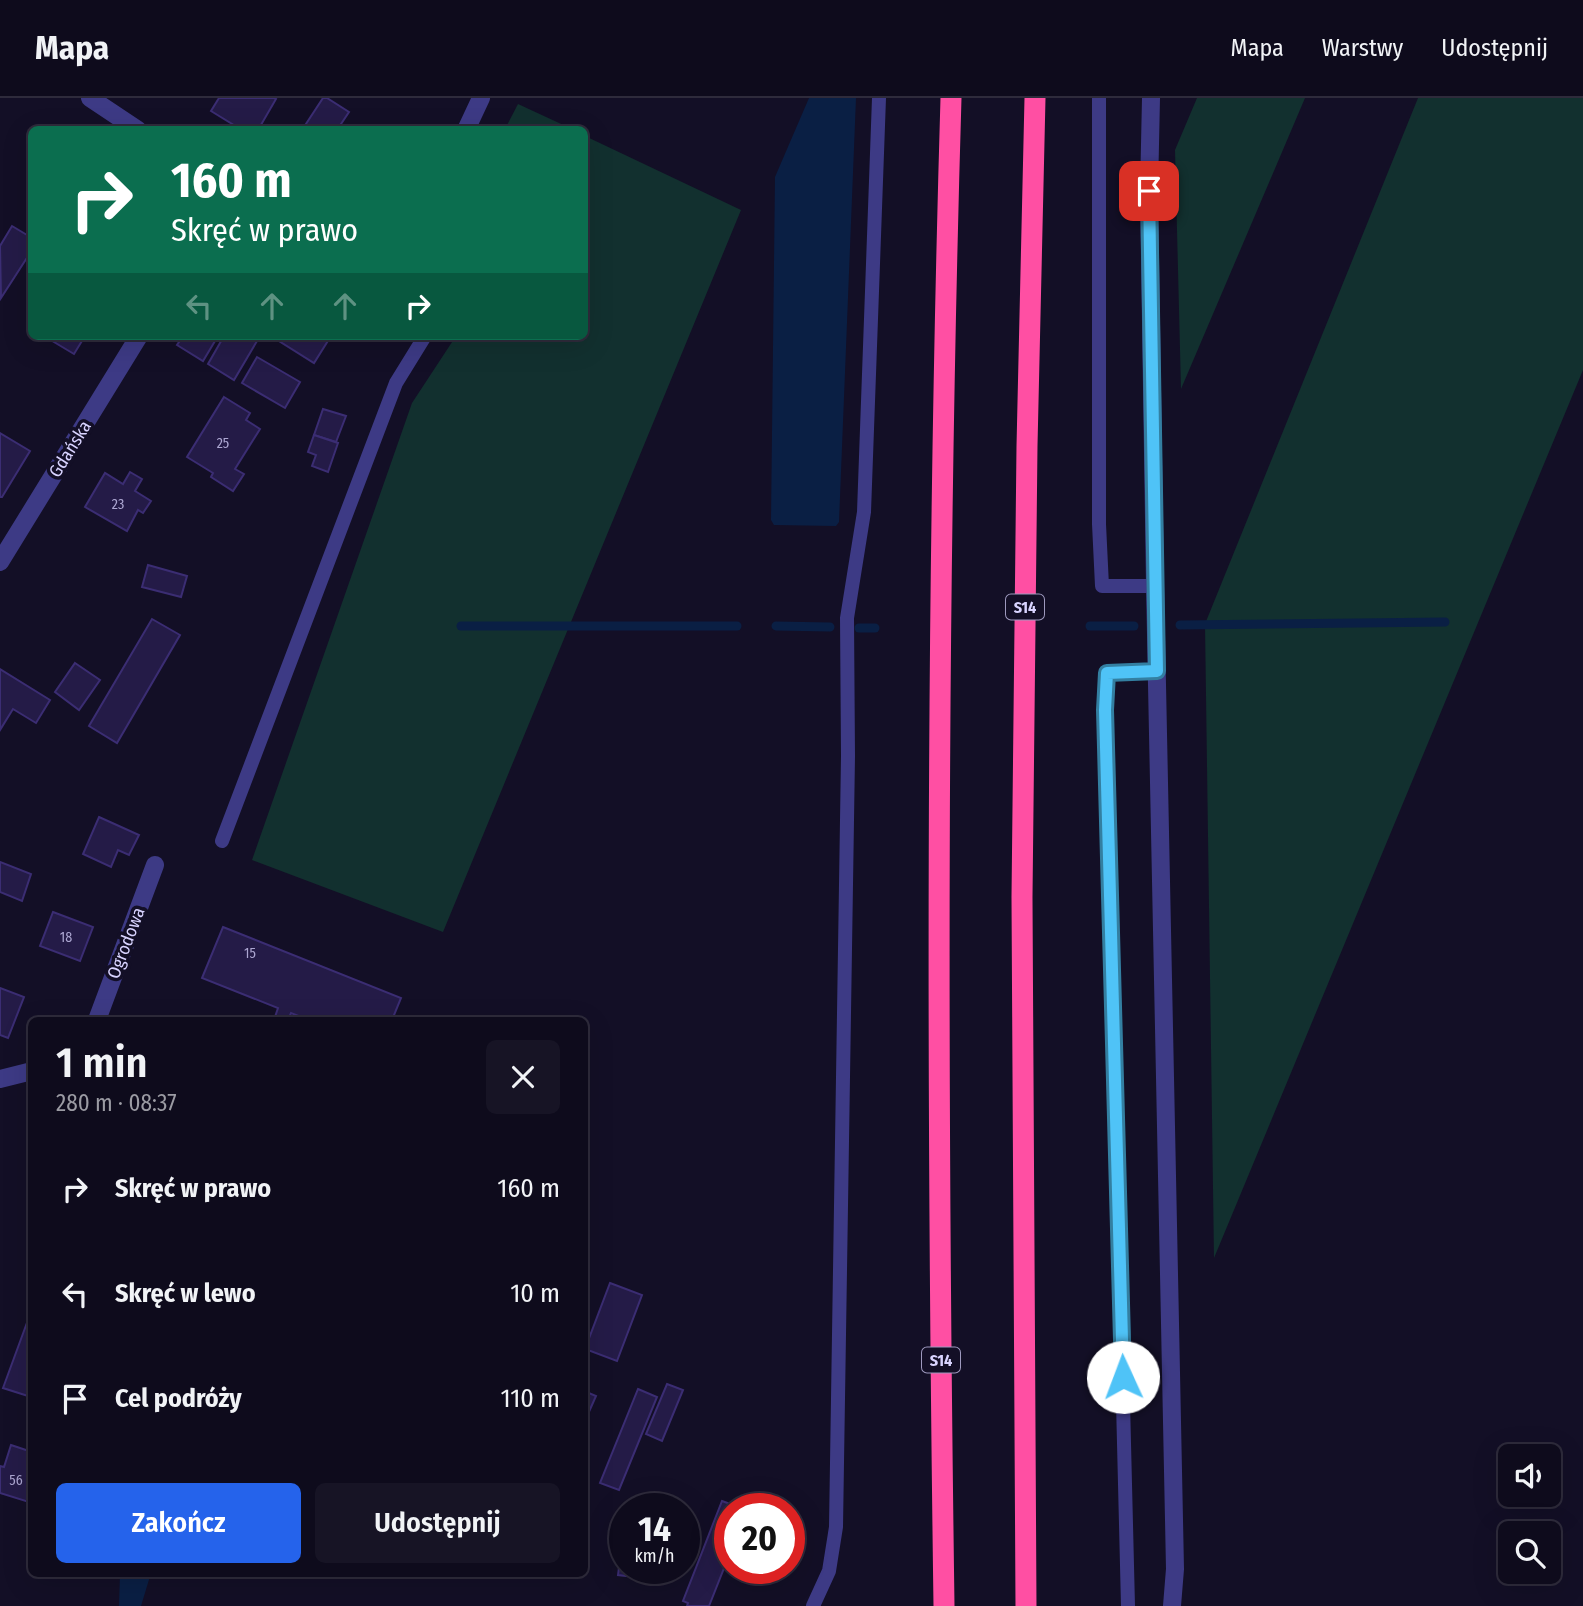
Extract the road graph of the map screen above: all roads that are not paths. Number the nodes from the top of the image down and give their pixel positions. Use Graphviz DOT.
graph roads {
  1 [pos="90,98"];
  2 [pos="481,98"];
  3 [pos="879,98"];
  4 [pos="951,98"];
  5 [pos="1035,98"];
  6 [pos="1099,98"];
  7 [pos="1151,98"];
  8 [pos="132,126"];
  9 [pos="468,126"];
  10 [pos="137,340"];
  11 [pos="423,340"];
  12 [pos="0,562"];
  13 [pos="1155,586"];
  14 [pos="1157,671"];
  15 [pos="222,841"];
  16 [pos="155,865"];
  17 [pos="98,1017"];
  18 [pos="28,1073"];
  19 [pos="0,1079"];
  20 [pos="813,1606"];
  21 [pos="944,1606"];
  22 [pos="1026,1606"];
  23 [pos="1128,1606"];
  24 [pos="1172,1606"];
  1 -- 8 [label="street"];
  2 -- 9 [label="street"];
  3 -- 20 [label="lane"];
  4 -- 21 [label="highway, S14"];
  5 -- 22 [label="highway, S14"];
  6 -- 13 [label="lane"];
  7 -- 13 [label="street"];
  10 -- 12 [label="street, Gdańska"];
  11 -- 15 [label="lane"];
  13 -- 14 [label="street"];
  14 -- 23 [label="lane"];
  14 -- 24 [label="street"];
  16 -- 17 [label="street, Ogrodowa"];
  18 -- 19 [label="street"];
}
